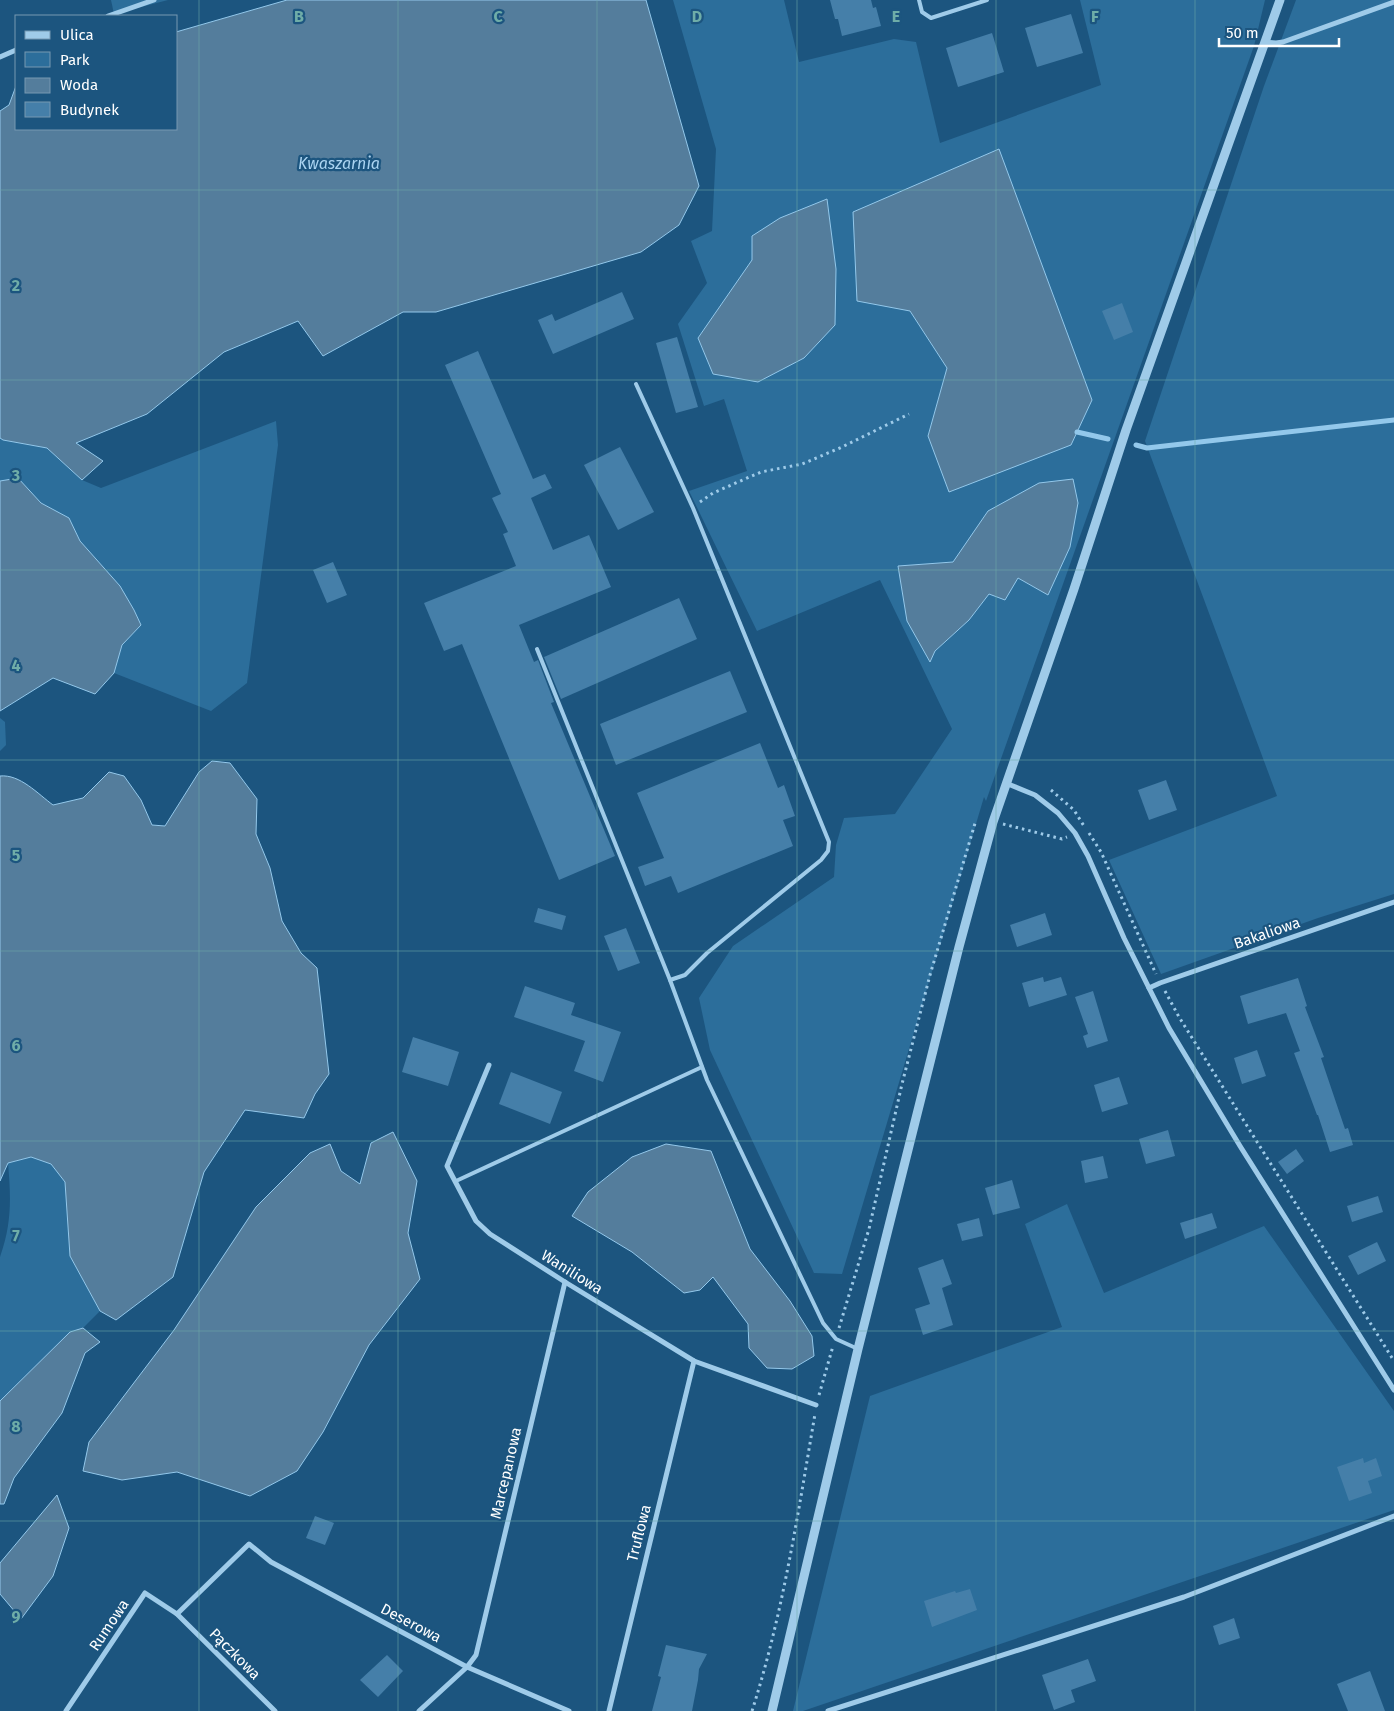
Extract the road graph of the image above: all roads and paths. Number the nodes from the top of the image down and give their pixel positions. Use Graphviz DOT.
graph roads {
  1 [pos="154,0"];
  2 [pos="919,0"];
  3 [pos="987,0"];
  4 [pos="1280,0"];
  5 [pos="1394,2"];
  6 [pos="111,15"];
  7 [pos="1266,42"];
  8 [pos="15,50"];
  9 [pos="0,57"];
  10 [pos="636,384"];
  11 [pos="910,414"];
  12 [pos="693,508"];
  13 [pos="537,648"];
  14 [pos="1008,784"];
  15 [pos="1051,790"];
  16 [pos="976,820"];
  17 [pos="1003,824"];
  18 [pos="1084,826"];
  19 [pos="1075,833"];
  20 [pos="1394,902"];
  21 [pos="670,980"];
  22 [pos="1160,983"];
  23 [pos="1149,988"];
  24 [pos="489,1065"];
  25 [pos="702,1067"];
  26 [pos="456,1181"];
  27 [pos="565,1282"];
  28 [pos="836,1338"];
  29 [pos="858,1349"];
  30 [pos="694,1361"];
  31 [pos="1394,1361"];
  32 [pos="1394,1390"];
  33 [pos="816,1405"];
  34 [pos="1394,1516"];
  35 [pos="177,1614"];
  36 [pos="467,1667"];
  37 [pos="66,1711"];
  38 [pos="275,1711"];
  39 [pos="419,1711"];
  40 [pos="569,1711"];
  41 [pos="610,1711"];
  42 [pos="752,1711"];
  43 [pos="772,1711"];
  44 [pos="828,1711"];
  1 -- 6 [label="street"];
  2 -- 3 [label="lane"];
  4 -- 7 [label="street"];
  5 -- 7 [label="street"];
  7 -- 14 [label="street"];
  8 -- 9 [label="street"];
  10 -- 12 [label="lane"];
  11 -- 12 [label="path"];
  12 -- 21 [label="lane"];
  13 -- 21 [label="lane"];
  14 -- 19 [label="street"];
  14 -- 29 [label="street"];
  15 -- 18 [label="path"];
  16 -- 28 [label="path"];
  17 -- 19 [label="path"];
  18 -- 19 [label="path"];
  18 -- 22 [label="path"];
  19 -- 23 [label="street"];
  20 -- 22 [label="street, Bakaliowa"];
  21 -- 25 [label="lane"];
  22 -- 23 [label="street, Bakaliowa"];
  22 -- 31 [label="path"];
  23 -- 32 [label="street"];
  24 -- 26 [label="street, Waniliowa"];
  25 -- 26 [label="lane"];
  25 -- 28 [label="lane"];
  26 -- 27 [label="street, Waniliowa"];
  27 -- 30 [label="street, Waniliowa"];
  27 -- 36 [label="street, Marcepanowa"];
  28 -- 29 [label="lane"];
  28 -- 33 [label="path"];
  29 -- 43 [label="street"];
  30 -- 33 [label="street, Waniliowa"];
  30 -- 41 [label="street, Truflowa"];
  33 -- 42 [label="path"];
  34 -- 44 [label="street"];
  35 -- 36 [label="street, Deserowa"];
  35 -- 37 [label="street, Rumowa"];
  35 -- 38 [label="street, Pączkowa"];
  36 -- 39 [label="street, Marcepanowa"];
  36 -- 40 [label="street, Deserowa"];
}
